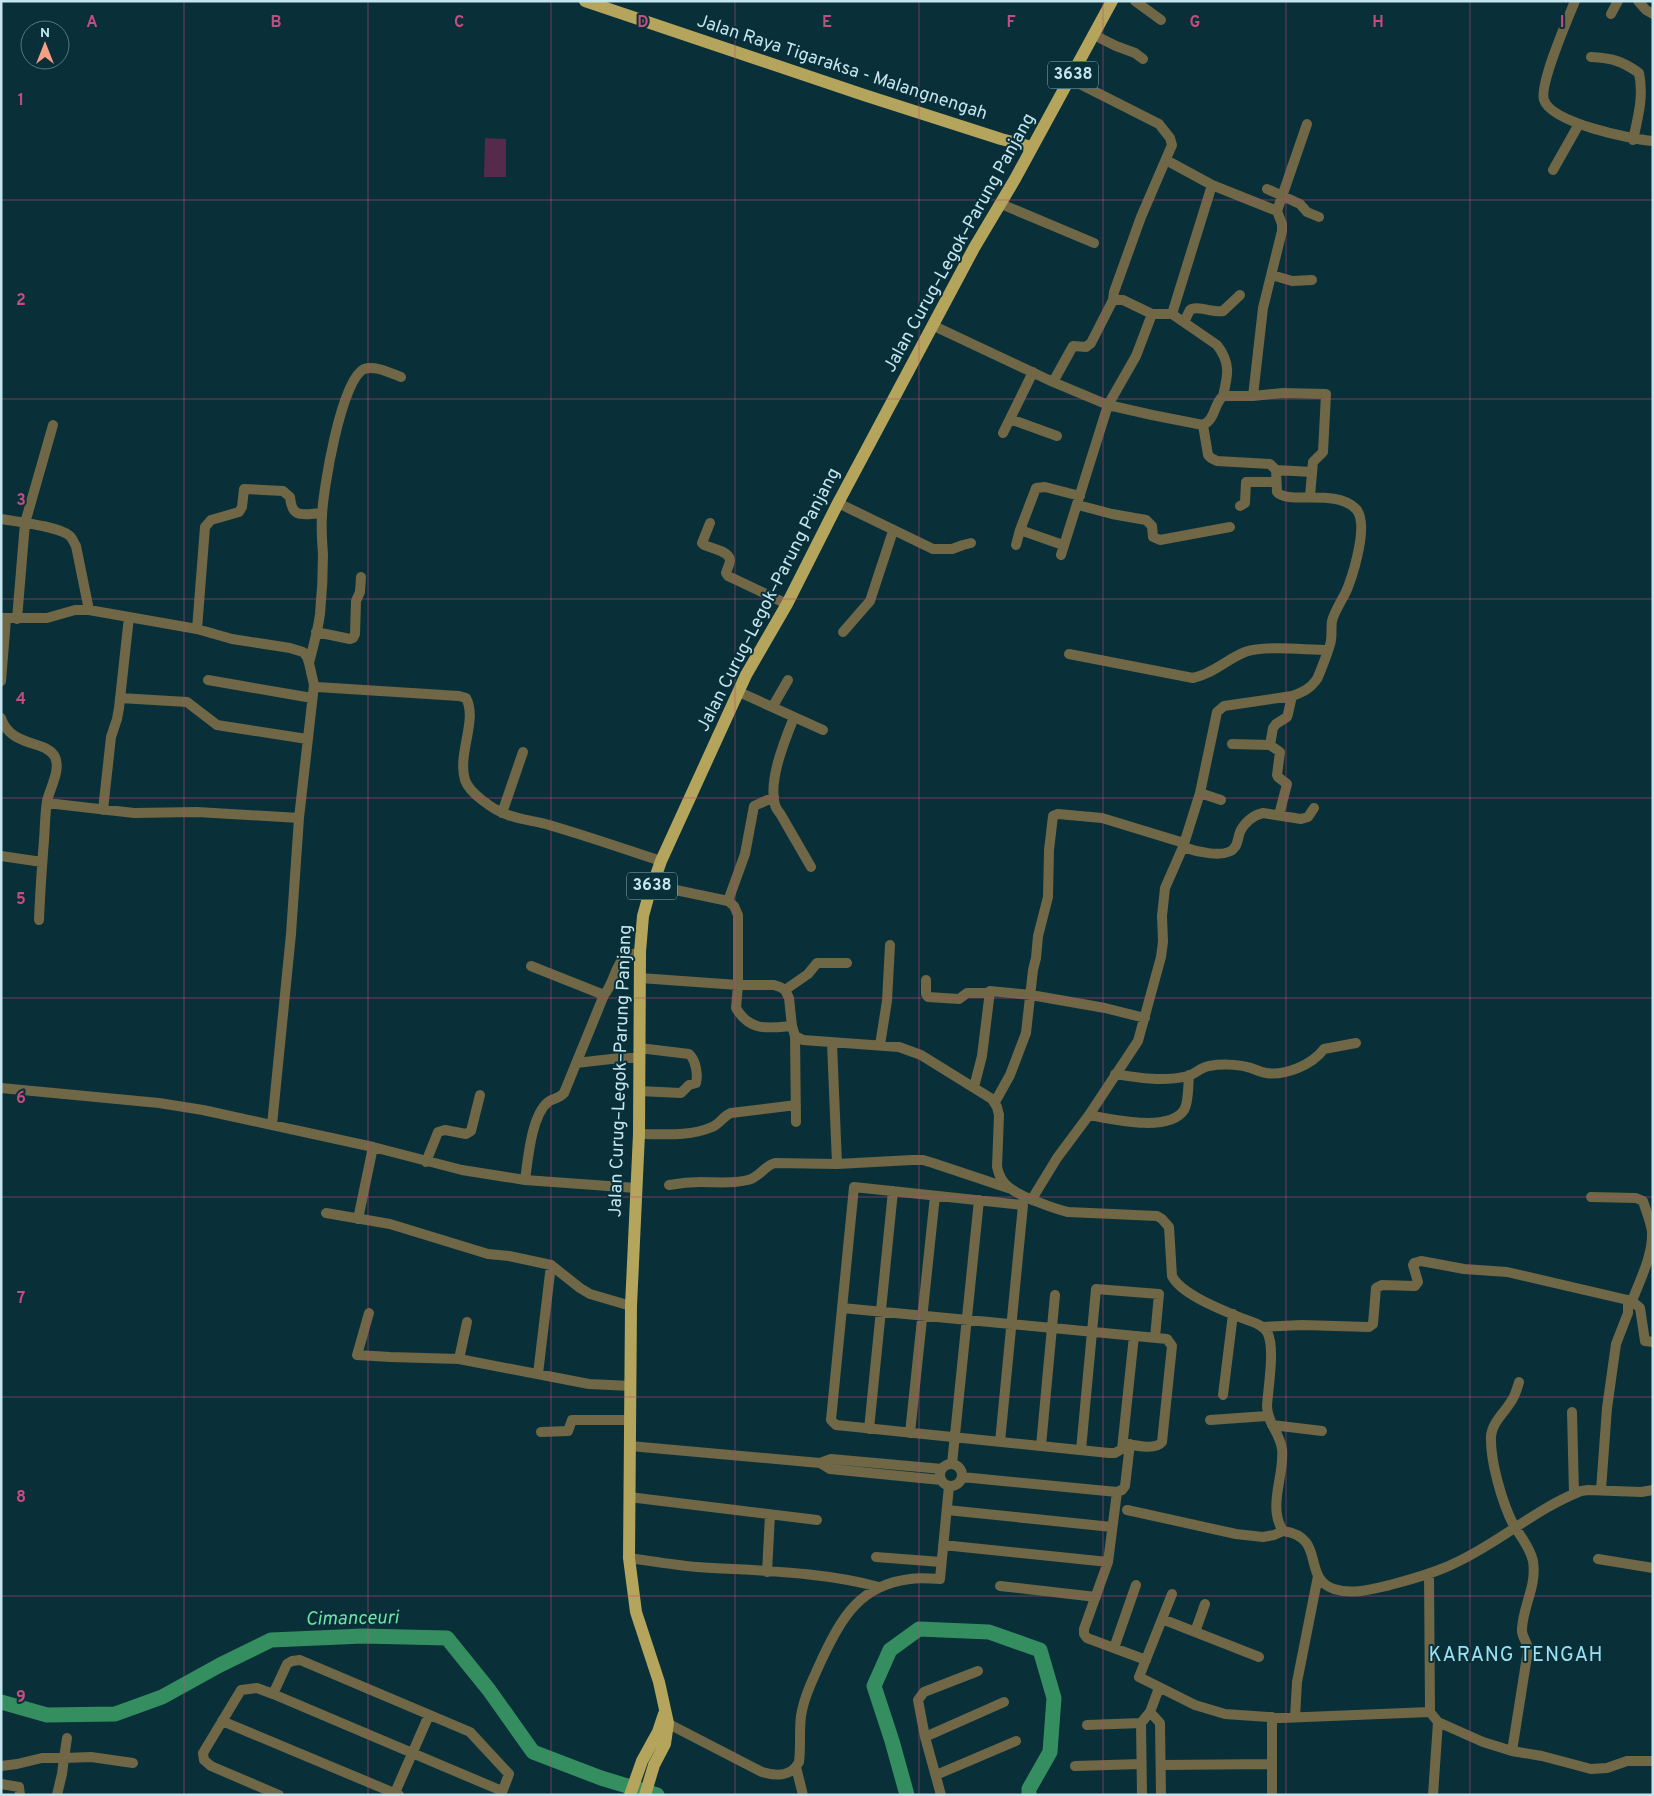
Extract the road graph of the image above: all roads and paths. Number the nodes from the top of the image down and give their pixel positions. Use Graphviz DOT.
graph roads {
  1 [pos="585,1"];
  2 [pos="1112,1"];
  3 [pos="1135,1"];
  4 [pos="1575,1"];
  5 [pos="1618,1"];
  6 [pos="1638,1"];
  7 [pos="1611,14"];
  8 [pos="1653,14"];
  9 [pos="1162,20"];
  10 [pos="1094,35"];
  11 [pos="1591,57"];
  12 [pos="1143,59"];
  13 [pos="1070,79"];
  14 [pos="1307,124"];
  15 [pos="1579,124"];
  16 [pos="1632,140"];
  17 [pos="1653,141"];
  18 [pos="1032,147"];
  19 [pos="1166,160"];
  20 [pos="1554,170"];
  21 [pos="1212,185"];
  22 [pos="1267,189"];
  23 [pos="1282,195"];
  24 [pos="1001,204"];
  25 [pos="1277,211"];
  26 [pos="1319,217"];
  27 [pos="1094,243"];
  28 [pos="1272,276"];
  29 [pos="1312,280"];
  30 [pos="1240,295"];
  31 [pos="1113,300"];
  32 [pos="1152,314"];
  33 [pos="1172,314"];
  34 [pos="1184,322"];
  35 [pos="934,326"];
  36 [pos="1033,372"];
  37 [pos="401,377"];
  38 [pos="1054,382"];
  39 [pos="1223,396"];
  40 [pos="1253,396"];
  41 [pos="1108,405"];
  42 [pos="1010,419"];
  43 [pos="53,425"];
  44 [pos="1203,425"];
  45 [pos="1003,433"];
  46 [pos="1057,436"];
  47 [pos="1276,470"];
  48 [pos="1312,472"];
  49 [pos="1276,482"];
  50 [pos="1310,496"];
  51 [pos="1079,500"];
  52 [pos="838,503"];
  53 [pos="1240,506"];
  54 [pos="322,513"];
  55 [pos="1,519"];
  56 [pos="25,523"];
  57 [pos="710,523"];
  58 [pos="1230,528"];
  59 [pos="1020,530"];
  60 [pos="893,531"];
  61 [pos="971,544"];
  62 [pos="1016,545"];
  63 [pos="361,577"];
  64 [pos="788,604"];
  65 [pos="89,610"];
  66 [pos="3,618"];
  67 [pos="129,618"];
  68 [pos="17,619"];
  69 [pos="197,628"];
  70 [pos="316,632"];
  71 [pos="843,632"];
  72 [pos="1328,650"];
  73 [pos="1068,654"];
  74 [pos="310,663"];
  75 [pos="208,680"];
  76 [pos="788,680"];
  77 [pos="1,681"];
  78 [pos="314,685"];
  79 [pos="739,692"];
  80 [pos="1292,696"];
  81 [pos="120,698"];
  82 [pos="312,698"];
  83 [pos="773,706"];
  84 [pos="794,717"];
  85 [pos="1,718"];
  86 [pos="823,730"];
  87 [pos="307,739"];
  88 [pos="1232,744"];
  89 [pos="1270,745"];
  90 [pos="523,752"];
  91 [pos="1200,794"];
  92 [pos="774,797"];
  93 [pos="1221,800"];
  94 [pos="47,802"];
  95 [pos="1314,808"];
  96 [pos="103,810"];
  97 [pos="502,813"];
  98 [pos="1279,815"];
  99 [pos="299,818"];
  100 [pos="1183,845"];
  101 [pos="1,856"];
  102 [pos="661,861"];
  103 [pos="42,862"];
  104 [pos="811,867"];
  105 [pos="652,885"];
  106 [pos="728,901"];
  107 [pos="39,920"];
  108 [pos="890,945"];
  109 [pos="640,952"];
  110 [pos="847,963"];
  111 [pos="531,966"];
  112 [pos="640,978"];
  113 [pos="926,980"];
  114 [pos="738,985"];
  115 [pos="785,990"];
  116 [pos="989,993"];
  117 [pos="604,995"];
  118 [pos="1031,995"];
  119 [pos="1145,1018"];
  120 [pos="794,1031"];
  121 [pos="832,1043"];
  122 [pos="1356,1043"];
  123 [pos="880,1045"];
  124 [pos="639,1053"];
  125 [pos="576,1063"];
  126 [pos="1115,1074"];
  127 [pos="1189,1075"];
  128 [pos="974,1087"];
  129 [pos="1,1088"];
  130 [pos="639,1091"];
  131 [pos="480,1095"];
  132 [pos="995,1102"];
  133 [pos="796,1105"];
  134 [pos="1089,1115"];
  135 [pos="796,1122"];
  136 [pos="272,1125"];
  137 [pos="639,1134"];
  138 [pos="373,1147"];
  139 [pos="426,1162"];
  140 [pos="837,1164"];
  141 [pos="525,1180"];
  142 [pos="669,1185"];
  143 [pos="636,1188"];
  144 [pos="1008,1188"];
  145 [pos="893,1191"];
  146 [pos="935,1196"];
  147 [pos="1591,1198"];
  148 [pos="979,1200"];
  149 [pos="1032,1200"];
  150 [pos="326,1213"];
  151 [pos="358,1219"];
  152 [pos="551,1265"];
  153 [pos="1055,1294"];
  154 [pos="1630,1300"];
  155 [pos="631,1306"];
  156 [pos="842,1308"];
  157 [pos="882,1312"];
  158 [pos="369,1313"];
  159 [pos="1233,1314"];
  160 [pos="923,1316"];
  161 [pos="966,1320"];
  162 [pos="467,1322"];
  163 [pos="1011,1324"];
  164 [pos="1262,1327"];
  165 [pos="1052,1328"];
  166 [pos="1092,1332"];
  167 [pos="1134,1336"];
  168 [pos="1155,1338"];
  169 [pos="1653,1342"];
  170 [pos="459,1359"];
  171 [pos="538,1374"];
  172 [pos="1520,1382"];
  173 [pos="631,1386"];
  174 [pos="1224,1395"];
  175 [pos="1572,1412"];
  176 [pos="630,1420"];
  177 [pos="1210,1420"];
  178 [pos="1270,1420"];
  179 [pos="869,1429"];
  180 [pos="1322,1431"];
  181 [pos="541,1432"];
  182 [pos="910,1433"];
  183 [pos="954,1437"];
  184 [pos="1000,1442"];
  185 [pos="1127,1444"];
  186 [pos="630,1446"];
  187 [pos="1041,1446"];
  188 [pos="1081,1450"];
  189 [pos="952,1464"];
  190 [pos="962,1477"];
  191 [pos="944,1478"];
  192 [pos="1601,1490"];
  193 [pos="1653,1490"];
  194 [pos="1117,1492"];
  195 [pos="1574,1494"];
  196 [pos="628,1496"];
  197 [pos="946,1510"];
  198 [pos="1127,1510"];
  199 [pos="770,1515"];
  200 [pos="816,1520"];
  201 [pos="1112,1527"];
  202 [pos="1515,1528"];
  203 [pos="1283,1531"];
  204 [pos="943,1545"];
  205 [pos="876,1557"];
  206 [pos="628,1558"];
  207 [pos="1598,1559"];
  208 [pos="941,1562"];
  209 [pos="1108,1562"];
  210 [pos="1653,1568"];
  211 [pos="767,1572"];
  212 [pos="1429,1574"];
  213 [pos="1318,1576"];
  214 [pos="1136,1585"];
  215 [pos="1000,1586"];
  216 [pos="879,1587"];
  217 [pos="1172,1594"];
  218 [pos="1096,1597"];
  219 [pos="1205,1604"];
  220 [pos="1162,1619"];
  221 [pos="1195,1632"];
  222 [pos="1114,1648"];
  223 [pos="1259,1657"];
  224 [pos="1146,1660"];
  225 [pos="978,1671"];
  226 [pos="1159,1688"];
  227 [pos="272,1694"];
  228 [pos="1004,1702"];
  229 [pos="1150,1712"];
  230 [pos="1430,1712"];
  231 [pos="429,1715"];
  232 [pos="1272,1717"];
  233 [pos="665,1718"];
  234 [pos="1295,1718"];
  235 [pos="222,1721"];
  236 [pos="1438,1722"];
  237 [pos="1142,1723"];
  238 [pos="1087,1724"];
  239 [pos="925,1737"];
  240 [pos="67,1738"];
  241 [pos="1016,1742"];
  242 [pos="1512,1751"];
  243 [pos="412,1753"];
  244 [pos="64,1758"];
  245 [pos="1653,1761"];
  246 [pos="133,1763"];
  247 [pos="648,1763"];
  248 [pos="1142,1764"];
  249 [pos="1272,1764"];
  250 [pos="1161,1765"];
  251 [pos="1,1766"];
  252 [pos="1076,1766"];
  253 [pos="796,1767"];
  254 [pos="936,1775"];
  255 [pos="1,1784"];
  256 [pos="632,1791"];
  257 [pos="501,1793"];
  258 [pos="646,1793"];
  259 [pos="277,1794"];
  260 [pos="396,1794"];
  261 [pos="20,1795"];
  262 [pos="57,1795"];
  263 [pos="803,1795"];
  264 [pos="940,1795"];
  265 [pos="1142,1795"];
  266 [pos="1161,1795"];
  267 [pos="1272,1795"];
  268 [pos="1433,1795"];
  1 -- 18 [label="main road, Jalan Raya Tigaraksa - Malangnengah"];
  2 -- 10 [label="main road, Jalan Curug–Legok–Parung Panjang / 3638"];
  3 -- 9 [label="street"];
  4 -- 15 [label="street"];
  5 -- 7 [label="street"];
  6 -- 8 [label="street"];
  10 -- 12 [label="street"];
  10 -- 13 [label="main road, Jalan Curug–Legok–Parung Panjang / 3638"];
  11 -- 16 [label="street"];
  13 -- 18 [label="main road, Jalan Curug–Legok–Parung Panjang / 3638"];
  13 -- 19 [label="street"];
  14 -- 23 [label="street"];
  15 -- 16 [label="street"];
  15 -- 20 [label="street"];
  16 -- 17 [label="street"];
  18 -- 24 [label="main road, Jalan Curug–Legok–Parung Panjang / 3638"];
  19 -- 21 [label="street"];
  19 -- 31 [label="street"];
  21 -- 25 [label="street"];
  21 -- 33 [label="street"];
  22 -- 23 [label="street"];
  23 -- 25 [label="street"];
  23 -- 26 [label="street"];
  24 -- 27 [label="street"];
  24 -- 35 [label="main road, Jalan Curug–Legok–Parung Panjang / 3638"];
  25 -- 28 [label="street"];
  28 -- 29 [label="street"];
  28 -- 40 [label="street"];
  30 -- 34 [label="street"];
  31 -- 32 [label="street"];
  31 -- 38 [label="street"];
  32 -- 33 [label="street"];
  32 -- 41 [label="street"];
  33 -- 34 [label="street"];
  34 -- 39 [label="street"];
  35 -- 36 [label="street"];
  35 -- 52 [label="main road, Jalan Curug–Legok–Parung Panjang / 3638"];
  36 -- 38 [label="street"];
  36 -- 42 [label="street"];
  37 -- 54 [label="street"];
  38 -- 41 [label="street"];
  39 -- 40 [label="street"];
  39 -- 44 [label="street"];
  40 -- 48 [label="street"];
  41 -- 44 [label="street"];
  41 -- 51 [label="street"];
  42 -- 45 [label="street"];
  42 -- 46 [label="street"];
  43 -- 56 [label="street"];
  44 -- 47 [label="street"];
  47 -- 48 [label="street"];
  47 -- 49 [label="street"];
  48 -- 50 [label="street"];
  49 -- 50 [label="street"];
  49 -- 53 [label="street"];
  50 -- 72 [label="street"];
  51 -- 58 [label="street"];
  51 -- 59 [label="street"];
  51 -- 59 [label="street"];
  52 -- 60 [label="street"];
  52 -- 64 [label="main road, Jalan Curug–Legok–Parung Panjang / 3638"];
  54 -- 69 [label="street"];
  54 -- 70 [label="street"];
  55 -- 56 [label="street"];
  56 -- 65 [label="street"];
  56 -- 68 [label="street"];
  57 -- 64 [label="street"];
  59 -- 62 [label="street"];
  60 -- 61 [label="street"];
  60 -- 71 [label="street"];
  63 -- 70 [label="street"];
  64 -- 79 [label="main road, Jalan Curug–Legok–Parung Panjang / 3638"];
  65 -- 67 [label="street"];
  65 -- 68 [label="street"];
  66 -- 68 [label="street"];
  66 -- 77 [label="street"];
  67 -- 69 [label="street"];
  67 -- 81 [label="street"];
  69 -- 74 [label="street"];
  70 -- 74 [label="street"];
  72 -- 73 [label="street"];
  72 -- 80 [label="street"];
  74 -- 78 [label="street"];
  75 -- 82 [label="street"];
  76 -- 83 [label="street"];
  78 -- 82 [label="street"];
  78 -- 97 [label="street"];
  79 -- 83 [label="street"];
  79 -- 102 [label="main road, Jalan Curug–Legok–Parung Panjang / 3638"];
  80 -- 89 [label="street"];
  80 -- 91 [label="street"];
  81 -- 87 [label="street"];
  81 -- 96 [label="street"];
  82 -- 87 [label="street"];
  83 -- 84 [label="street"];
  84 -- 86 [label="street"];
  84 -- 92 [label="street"];
  85 -- 94 [label="street"];
  87 -- 99 [label="street"];
  88 -- 89 [label="street"];
  89 -- 98 [label="street"];
  90 -- 97 [label="street"];
  91 -- 93 [label="street"];
  91 -- 100 [label="street"];
  92 -- 104 [label="street"];
  92 -- 106 [label="street"];
  94 -- 96 [label="street"];
  94 -- 103 [label="street"];
  95 -- 98 [label="street"];
  96 -- 99 [label="street"];
  97 -- 102 [label="street"];
  98 -- 100 [label="street"];
  99 -- 136 [label="street"];
  100 -- 118 [label="street"];
  100 -- 119 [label="street"];
  101 -- 103 [label="street"];
  102 -- 105 [label="main road, Jalan Curug–Legok–Parung Panjang / 3638"];
  103 -- 107 [label="street"];
  105 -- 106 [label="street"];
  105 -- 109 [label="main road, Jalan Curug–Legok–Parung Panjang / 3638"];
  106 -- 114 [label="street"];
  108 -- 123 [label="street"];
  109 -- 112 [label="main road, Jalan Curug–Legok–Parung Panjang / 3638"];
  109 -- 117 [label="street"];
  110 -- 115 [label="street"];
  111 -- 117 [label="street"];
  112 -- 114 [label="street"];
  112 -- 124 [label="main road, Jalan Curug–Legok–Parung Panjang / 3638"];
  113 -- 116 [label="street"];
  114 -- 115 [label="street"];
  114 -- 120 [label="street"];
  115 -- 120 [label="street"];
  116 -- 118 [label="street"];
  116 -- 128 [label="street"];
  117 -- 125 [label="street"];
  118 -- 119 [label="street"];
  118 -- 132 [label="street"];
  119 -- 126 [label="street"];
  120 -- 121 [label="street"];
  120 -- 133 [label="street"];
  121 -- 123 [label="street"];
  121 -- 140 [label="street"];
  122 -- 127 [label="street"];
  123 -- 128 [label="street"];
  124 -- 125 [label="street"];
  124 -- 130 [label="main road, Jalan Curug–Legok–Parung Panjang / 3638"];
  124 -- 130 [label="street"];
  125 -- 141 [label="street"];
  126 -- 127 [label="street"];
  126 -- 134 [label="street"];
  127 -- 134 [label="street"];
  128 -- 132 [label="street"];
  129 -- 136 [label="street"];
  130 -- 137 [label="main road, Jalan Curug–Legok–Parung Panjang / 3638"];
  131 -- 139 [label="street"];
  132 -- 144 [label="street"];
  133 -- 135 [label="street"];
  133 -- 137 [label="street"];
  134 -- 149 [label="street"];
  136 -- 138 [label="street"];
  137 -- 143 [label="main road, Jalan Curug–Legok–Parung Panjang / 3638"];
  138 -- 139 [label="street"];
  138 -- 151 [label="street"];
  139 -- 141 [label="street"];
  140 -- 142 [label="street"];
  140 -- 144 [label="street"];
  141 -- 143 [label="street"];
  143 -- 155 [label="main road, Jalan Curug–Legok–Parung Panjang / 3638"];
  144 -- 149 [label="street"];
  145 -- 146 [label="street"];
  145 -- 156 [label="street"];
  145 -- 157 [label="street"];
  146 -- 148 [label="street"];
  146 -- 160 [label="street"];
  147 -- 154 [label="street"];
  148 -- 161 [label="street"];
  148 -- 163 [label="street"];
  149 -- 159 [label="street"];
  150 -- 151 [label="street"];
  151 -- 152 [label="street"];
  152 -- 155 [label="street"];
  152 -- 171 [label="street"];
  153 -- 165 [label="street"];
  154 -- 164 [label="street"];
  154 -- 169 [label="street"];
  154 -- 192 [label="street"];
  155 -- 173 [label="main road, Jalan Curug–Legok–Parung Panjang / 3638"];
  156 -- 157 [label="street"];
  156 -- 179 [label="street"];
  157 -- 160 [label="street"];
  157 -- 179 [label="street"];
  158 -- 170 [label="street"];
  159 -- 164 [label="street"];
  159 -- 174 [label="street"];
  160 -- 161 [label="street"];
  160 -- 182 [label="street"];
  161 -- 163 [label="street"];
  161 -- 183 [label="street"];
  162 -- 170 [label="street"];
  163 -- 165 [label="street"];
  163 -- 184 [label="street"];
  164 -- 178 [label="street"];
  165 -- 166 [label="street"];
  165 -- 187 [label="street"];
  166 -- 167 [label="street"];
  166 -- 168 [label="street"];
  166 -- 188 [label="street"];
  167 -- 168 [label="street"];
  167 -- 185 [label="street"];
  168 -- 185 [label="street"];
  170 -- 171 [label="street"];
  171 -- 173 [label="street"];
  172 -- 202 [label="street"];
  173 -- 176 [label="main road, Jalan Curug–Legok–Parung Panjang / 3638"];
  175 -- 195 [label="street"];
  176 -- 181 [label="street"];
  176 -- 186 [label="main road, Jalan Curug–Legok–Parung Panjang / 3638"];
  177 -- 178 [label="street"];
  178 -- 180 [label="street"];
  178 -- 203 [label="street"];
  179 -- 182 [label="street"];
  182 -- 183 [label="street"];
  183 -- 184 [label="street"];
  183 -- 189 [label="street"];
  184 -- 187 [label="street"];
  185 -- 188 [label="street"];
  185 -- 194 [label="street"];
  186 -- 191 [label="street"];
  186 -- 196 [label="main road, Jalan Curug–Legok–Parung Panjang / 3638"];
  187 -- 188 [label="street"];
  189 -- 190 [label="street"];
  189 -- 191 [label="street"];
  190 -- 191 [label="street"];
  190 -- 194 [label="street"];
  191 -- 197 [label="street"];
  192 -- 193 [label="street"];
  192 -- 195 [label="street"];
  194 -- 201 [label="street"];
  195 -- 202 [label="street"];
  196 -- 199 [label="street"];
  196 -- 206 [label="main road, Jalan Curug–Legok–Parung Panjang / 3638"];
  197 -- 201 [label="street"];
  197 -- 204 [label="street"];
  198 -- 203 [label="street"];
  199 -- 200 [label="street"];
  199 -- 211 [label="street"];
  201 -- 209 [label="street"];
  202 -- 212 [label="street"];
  202 -- 242 [label="street"];
  203 -- 213 [label="street"];
  204 -- 208 [label="street"];
  204 -- 209 [label="street"];
  205 -- 208 [label="street"];
  206 -- 211 [label="street"];
  206 -- 233 [label="main road, Jalan Curug–Legok–Parung Panjang / 3638"];
  207 -- 210 [label="street"];
  208 -- 216 [label="street"];
  209 -- 218 [label="street"];
  211 -- 216 [label="street"];
  212 -- 213 [label="street"];
  212 -- 230 [label="street"];
  213 -- 234 [label="street"];
  214 -- 222 [label="street"];
  215 -- 218 [label="street"];
  216 -- 253 [label="street"];
  217 -- 220 [label="street"];
  218 -- 222 [label="street"];
  219 -- 221 [label="street"];
  220 -- 221 [label="street"];
  220 -- 224 [label="street"];
  221 -- 223 [label="street"];
  222 -- 224 [label="street"];
  224 -- 226 [label="street"];
  225 -- 239 [label="street"];
  226 -- 229 [label="street"];
  226 -- 232 [label="street"];
  227 -- 231 [label="street"];
  227 -- 235 [label="street"];
  227 -- 243 [label="street"];
  228 -- 239 [label="street"];
  229 -- 237 [label="street"];
  229 -- 250 [label="street"];
  230 -- 234 [label="street"];
  230 -- 236 [label="street"];
  231 -- 243 [label="street"];
  231 -- 257 [label="street"];
  232 -- 234 [label="street"];
  232 -- 249 [label="street"];
  233 -- 247 [label="main road, Jalan Curug–Legok–Parung Panjang / 3638"];
  233 -- 253 [label="street"];
  235 -- 259 [label="street"];
  235 -- 260 [label="street"];
  236 -- 242 [label="street"];
  236 -- 268 [label="street"];
  237 -- 238 [label="street"];
  237 -- 248 [label="street"];
  239 -- 254 [label="street"];
  240 -- 244 [label="street"];
  241 -- 254 [label="street"];
  242 -- 245 [label="street"];
  243 -- 257 [label="street"];
  243 -- 260 [label="street"];
  244 -- 246 [label="street"];
  244 -- 251 [label="street"];
  244 -- 262 [label="street"];
  247 -- 256 [label="main road, 3638"];
  247 -- 258 [label="main road, 3638"];
  248 -- 252 [label="street"];
  248 -- 265 [label="street"];
  249 -- 250 [label="street"];
  249 -- 267 [label="street"];
  250 -- 266 [label="street"];
  253 -- 263 [label="street"];
  254 -- 264 [label="street"];
  255 -- 261 [label="street"];
}
